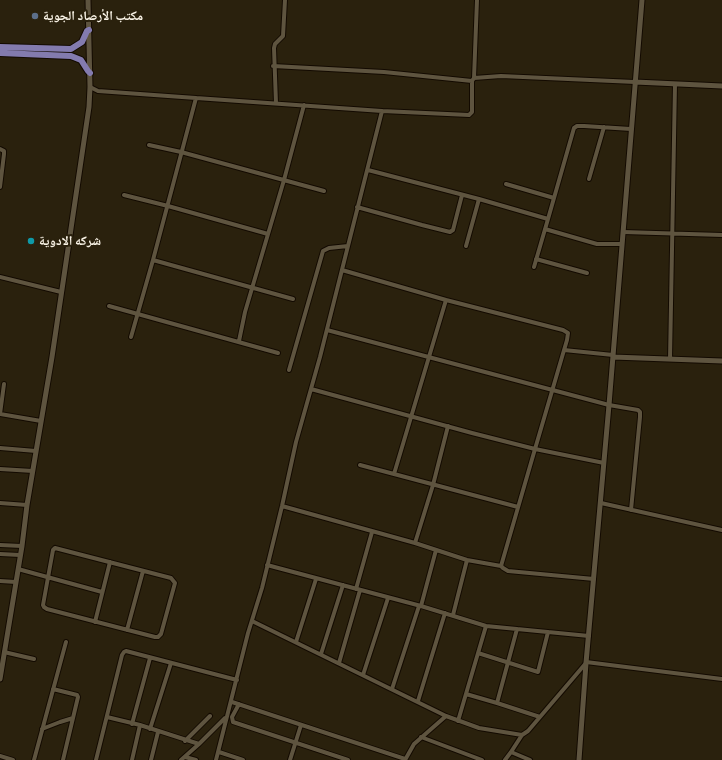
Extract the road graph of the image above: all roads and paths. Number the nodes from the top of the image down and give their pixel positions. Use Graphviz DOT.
graph roads {
  1 [pos="88,0"];
  2 [pos="285,0"];
  3 [pos="477,0"];
  4 [pos="642,0"];
  5 [pos="89,30"];
  6 [pos="0,47"];
  7 [pos="0,53"];
  8 [pos="274,66"];
  9 [pos="90,73"];
  10 [pos="473,80"];
  11 [pos="635,82"];
  12 [pos="676,84"];
  13 [pos="722,86"];
  14 [pos="90,87"];
  15 [pos="98,91"];
  16 [pos="90,95"];
  17 [pos="196,98"];
  18 [pos="276,103"];
  19 [pos="304,105"];
  20 [pos="382,111"];
  21 [pos="604,127"];
  22 [pos="631,129"];
  23 [pos="149,145"];
  24 [pos="0,149"];
  25 [pos="181,152"];
  26 [pos="368,170"];
  27 [pos="1,177"];
  28 [pos="589,179"];
  29 [pos="284,180"];
  30 [pos="506,184"];
  31 [pos="0,187"];
  32 [pos="324,191"];
  33 [pos="124,195"];
  34 [pos="462,195"];
  35 [pos="554,198"];
  36 [pos="479,199"];
  37 [pos="168,206"];
  38 [pos="357,207"];
  39 [pos="548,219"];
  40 [pos="545,229"];
  41 [pos="623,232"];
  42 [pos="673,233"];
  43 [pos="268,234"];
  44 [pos="722,235"];
  45 [pos="622,244"];
  46 [pos="348,246"];
  47 [pos="466,246"];
  48 [pos="536,259"];
  49 [pos="153,260"];
  50 [pos="534,267"];
  51 [pos="342,270"];
  52 [pos="588,273"];
  53 [pos="0,277"];
  54 [pos="253,288"];
  55 [pos="61,292"];
  56 [pos="293,300"];
  57 [pos="446,300"];
  58 [pos="109,306"];
  59 [pos="138,314"];
  60 [pos="326,330"];
  61 [pos="131,337"];
  62 [pos="239,341"];
  63 [pos="564,350"];
  64 [pos="278,353"];
  65 [pos="613,356"];
  66 [pos="428,358"];
  67 [pos="670,359"];
  68 [pos="722,361"];
  69 [pos="289,370"];
  70 [pos="4,384"];
  71 [pos="311,389"];
  72 [pos="553,390"];
  73 [pos="609,405"];
  74 [pos="0,414"];
  75 [pos="411,416"];
  76 [pos="41,421"];
  77 [pos="448,426"];
  78 [pos="0,448"];
  79 [pos="535,449"];
  80 [pos="36,451"];
  81 [pos="604,462"];
  82 [pos="360,466"];
  83 [pos="0,469"];
  84 [pos="33,471"];
  85 [pos="394,474"];
  86 [pos="433,485"];
  87 [pos="0,503"];
  88 [pos="601,503"];
  89 [pos="27,504"];
  90 [pos="282,506"];
  91 [pos="518,507"];
  92 [pos="631,510"];
  93 [pos="722,530"];
  94 [pos="372,532"];
  95 [pos="415,543"];
  96 [pos="0,545"];
  97 [pos="22,546"];
  98 [pos="436,550"];
  99 [pos="0,554"];
  100 [pos="20,555"];
  101 [pos="467,560"];
  102 [pos="110,562"];
  103 [pos="267,565"];
  104 [pos="501,566"];
  105 [pos="18,569"];
  106 [pos="143,571"];
  107 [pos="48,577"];
  108 [pos="316,579"];
  109 [pos="594,579"];
  110 [pos="0,581"];
  111 [pos="16,582"];
  112 [pos="343,585"];
  113 [pos="358,590"];
  114 [pos="102,592"];
  115 [pos="388,598"];
  116 [pos="420,606"];
  117 [pos="445,613"];
  118 [pos="453,615"];
  119 [pos="252,620"];
  120 [pos="95,622"];
  121 [pos="486,626"];
  122 [pos="517,629"];
  123 [pos="127,630"];
  124 [pos="548,632"];
  125 [pos="588,636"];
  126 [pos="66,642"];
  127 [pos="296,642"];
  128 [pos="3,645"];
  129 [pos="4,652"];
  130 [pos="478,653"];
  131 [pos="321,654"];
  132 [pos="150,658"];
  133 [pos="34,659"];
  134 [pos="171,663"];
  135 [pos="339,663"];
  136 [pos="507,663"];
  137 [pos="586,663"];
  138 [pos="1,672"];
  139 [pos="363,674"];
  140 [pos="0,679"];
  141 [pos="722,679"];
  142 [pos="237,680"];
  143 [pos="53,689"];
  144 [pos="392,689"];
  145 [pos="466,694"];
  146 [pos="418,701"];
  147 [pos="232,702"];
  148 [pos="496,702"];
  149 [pos="239,704"];
  150 [pos="210,716"];
  151 [pos="446,716"];
  152 [pos="107,717"];
  153 [pos="226,717"];
  154 [pos="540,717"];
  155 [pos="74,718"];
  156 [pos="458,721"];
  157 [pos="132,724"];
  158 [pos="140,725"];
  159 [pos="301,725"];
  160 [pos="42,729"];
  161 [pos="150,729"];
  162 [pos="158,732"];
  163 [pos="522,735"];
  164 [pos="421,738"];
  165 [pos="185,741"];
  166 [pos="296,743"];
  167 [pos="199,744"];
  168 [pos="219,752"];
  169 [pos="511,752"];
  170 [pos="0,756"];
  171 [pos="185,757"];
  172 [pos="233,758"];
  173 [pos="405,759"];
  174 [pos="13,760"];
  175 [pos="34,760"];
  176 [pos="63,760"];
  177 [pos="96,760"];
  178 [pos="132,760"];
  179 [pos="151,760"];
  180 [pos="181,760"];
  181 [pos="196,760"];
  182 [pos="216,760"];
  183 [pos="243,760"];
  184 [pos="290,760"];
  185 [pos="348,760"];
  186 [pos="482,760"];
  187 [pos="505,760"];
  188 [pos="530,760"];
  189 [pos="579,760"];
  1 -- 5 [label="street"];
  2 -- 8 [label="street"];
  3 -- 10 [label="street"];
  4 -- 11 [label="street"];
  5 -- 6 [label="main road"];
  5 -- 9 [label="street"];
  7 -- 9 [label="main road"];
  8 -- 10 [label="street"];
  8 -- 18 [label="street"];
  9 -- 14 [label="street"];
  10 -- 11 [label="street"];
  10 -- 20 [label="street"];
  11 -- 12 [label="street"];
  11 -- 22 [label="street"];
  12 -- 13 [label="street"];
  12 -- 42 [label="street"];
  14 -- 15 [label="street"];
  14 -- 16 [label="street"];
  15 -- 16 [label="street"];
  15 -- 17 [label="street"];
  16 -- 55 [label="street"];
  17 -- 18 [label="street"];
  17 -- 25 [label="street"];
  18 -- 19 [label="street"];
  19 -- 20 [label="street"];
  19 -- 29 [label="street"];
  20 -- 26 [label="street"];
  21 -- 22 [label="street"];
  21 -- 28 [label="street"];
  21 -- 35 [label="street"];
  22 -- 41 [label="street"];
  23 -- 25 [label="street"];
  24 -- 27 [label="street"];
  25 -- 29 [label="street"];
  25 -- 37 [label="street"];
  26 -- 34 [label="street"];
  26 -- 38 [label="street"];
  27 -- 31 [label="street"];
  29 -- 32 [label="street"];
  29 -- 43 [label="street"];
  30 -- 35 [label="street"];
  33 -- 37 [label="street"];
  34 -- 36 [label="street"];
  34 -- 38 [label="street"];
  35 -- 39 [label="street"];
  36 -- 39 [label="street"];
  36 -- 47 [label="street"];
  37 -- 43 [label="street"];
  37 -- 49 [label="street"];
  38 -- 46 [label="street"];
  39 -- 40 [label="street"];
  40 -- 45 [label="street"];
  40 -- 48 [label="street"];
  41 -- 42 [label="street"];
  41 -- 45 [label="street"];
  42 -- 44 [label="street"];
  42 -- 67 [label="street"];
  43 -- 54 [label="street"];
  45 -- 65 [label="street"];
  46 -- 51 [label="street"];
  46 -- 69 [label="street"];
  48 -- 50 [label="street"];
  48 -- 52 [label="street"];
  49 -- 54 [label="street"];
  49 -- 59 [label="street"];
  51 -- 57 [label="street"];
  51 -- 60 [label="street"];
  53 -- 55 [label="street"];
  54 -- 56 [label="street"];
  54 -- 62 [label="street"];
  55 -- 76 [label="street"];
  57 -- 63 [label="street"];
  57 -- 66 [label="street"];
  58 -- 59 [label="street"];
  59 -- 61 [label="street"];
  59 -- 62 [label="street"];
  60 -- 66 [label="street"];
  60 -- 71 [label="street"];
  62 -- 64 [label="street"];
  63 -- 65 [label="street"];
  63 -- 72 [label="street"];
  65 -- 67 [label="street"];
  65 -- 73 [label="street"];
  66 -- 72 [label="street"];
  66 -- 75 [label="street"];
  67 -- 68 [label="street"];
  70 -- 74 [label="street"];
  71 -- 75 [label="street"];
  71 -- 90 [label="street"];
  72 -- 73 [label="street"];
  72 -- 79 [label="street"];
  73 -- 81 [label="street"];
  73 -- 92 [label="street"];
  74 -- 76 [label="street"];
  75 -- 77 [label="street"];
  75 -- 85 [label="street"];
  76 -- 80 [label="street"];
  77 -- 79 [label="street"];
  77 -- 86 [label="street"];
  78 -- 80 [label="street"];
  79 -- 81 [label="street"];
  79 -- 91 [label="street"];
  80 -- 84 [label="street"];
  81 -- 88 [label="street"];
  82 -- 85 [label="street"];
  83 -- 84 [label="street"];
  84 -- 89 [label="street"];
  85 -- 86 [label="street"];
  86 -- 91 [label="street"];
  86 -- 95 [label="street"];
  87 -- 89 [label="street"];
  88 -- 92 [label="street"];
  88 -- 109 [label="street"];
  89 -- 97 [label="street"];
  90 -- 94 [label="street"];
  90 -- 103 [label="street"];
  91 -- 104 [label="street"];
  92 -- 93 [label="street"];
  94 -- 95 [label="street"];
  94 -- 113 [label="street"];
  95 -- 98 [label="street"];
  96 -- 97 [label="street"];
  97 -- 100 [label="street"];
  98 -- 101 [label="street"];
  98 -- 116 [label="street"];
  99 -- 100 [label="street"];
  100 -- 105 [label="street"];
  101 -- 104 [label="street"];
  101 -- 118 [label="street"];
  102 -- 106 [label="street"];
  102 -- 107 [label="street"];
  102 -- 114 [label="street"];
  103 -- 108 [label="street"];
  103 -- 119 [label="street"];
  104 -- 109 [label="street"];
  105 -- 107 [label="street"];
  105 -- 111 [label="street"];
  106 -- 123 [label="street"];
  106 -- 123 [label="street"];
  107 -- 114 [label="street"];
  107 -- 120 [label="street"];
  108 -- 112 [label="street"];
  108 -- 127 [label="street"];
  109 -- 125 [label="street"];
  110 -- 111 [label="street"];
  111 -- 128 [label="street"];
  112 -- 113 [label="street"];
  112 -- 131 [label="street"];
  113 -- 115 [label="street"];
  113 -- 135 [label="street"];
  114 -- 120 [label="street"];
  115 -- 116 [label="street"];
  115 -- 139 [label="street"];
  116 -- 117 [label="street"];
  116 -- 144 [label="street"];
  117 -- 118 [label="street"];
  117 -- 146 [label="street"];
  118 -- 121 [label="street"];
  119 -- 127 [label="street"];
  119 -- 142 [label="street"];
  120 -- 123 [label="street"];
  121 -- 122 [label="street"];
  121 -- 130 [label="street"];
  122 -- 124 [label="street"];
  122 -- 136 [label="street"];
  124 -- 125 [label="street"];
  124 -- 136 [label="street"];
  125 -- 137 [label="street"];
  126 -- 143 [label="street"];
  127 -- 131 [label="street"];
  128 -- 129 [label="street"];
  129 -- 133 [label="street"];
  129 -- 138 [label="street"];
  130 -- 136 [label="street"];
  130 -- 145 [label="street"];
  131 -- 135 [label="street"];
  132 -- 134 [label="street"];
  132 -- 152 [label="street"];
  132 -- 157 [label="street"];
  134 -- 142 [label="street"];
  134 -- 161 [label="street"];
  135 -- 139 [label="street"];
  136 -- 148 [label="street"];
  137 -- 141 [label="street"];
  137 -- 154 [label="street"];
  137 -- 189 [label="street"];
  138 -- 140 [label="street"];
  139 -- 144 [label="street"];
  142 -- 147 [label="street"];
  143 -- 155 [label="street"];
  143 -- 160 [label="street"];
  144 -- 146 [label="street"];
  145 -- 148 [label="street"];
  145 -- 156 [label="street"];
  146 -- 151 [label="street"];
  147 -- 149 [label="street"];
  147 -- 153 [label="street"];
  148 -- 154 [label="street"];
  149 -- 159 [label="street"];
  149 -- 166 [label="street"];
  150 -- 165 [label="street"];
  151 -- 156 [label="street"];
  151 -- 164 [label="street"];
  152 -- 157 [label="street"];
  152 -- 177 [label="street"];
  153 -- 167 [label="street"];
  153 -- 168 [label="street"];
  154 -- 163 [label="street"];
  155 -- 160 [label="street"];
  155 -- 176 [label="street"];
  156 -- 163 [label="street"];
  157 -- 158 [label="street"];
  158 -- 161 [label="street"];
  158 -- 178 [label="street"];
  159 -- 166 [label="street"];
  159 -- 173 [label="street"];
  160 -- 175 [label="street"];
  161 -- 162 [label="street"];
  162 -- 165 [label="street"];
  162 -- 179 [label="street"];
  163 -- 169 [label="street"];
  164 -- 173 [label="street"];
  164 -- 186 [label="street"];
  165 -- 167 [label="street"];
  166 -- 184 [label="street"];
  166 -- 185 [label="street"];
  167 -- 171 [label="street"];
  168 -- 172 [label="street"];
  168 -- 182 [label="street"];
  169 -- 187 [label="street"];
  169 -- 188 [label="street"];
  170 -- 174 [label="street"];
  171 -- 180 [label="street"];
  171 -- 181 [label="street"];
  172 -- 183 [label="street"];
}
